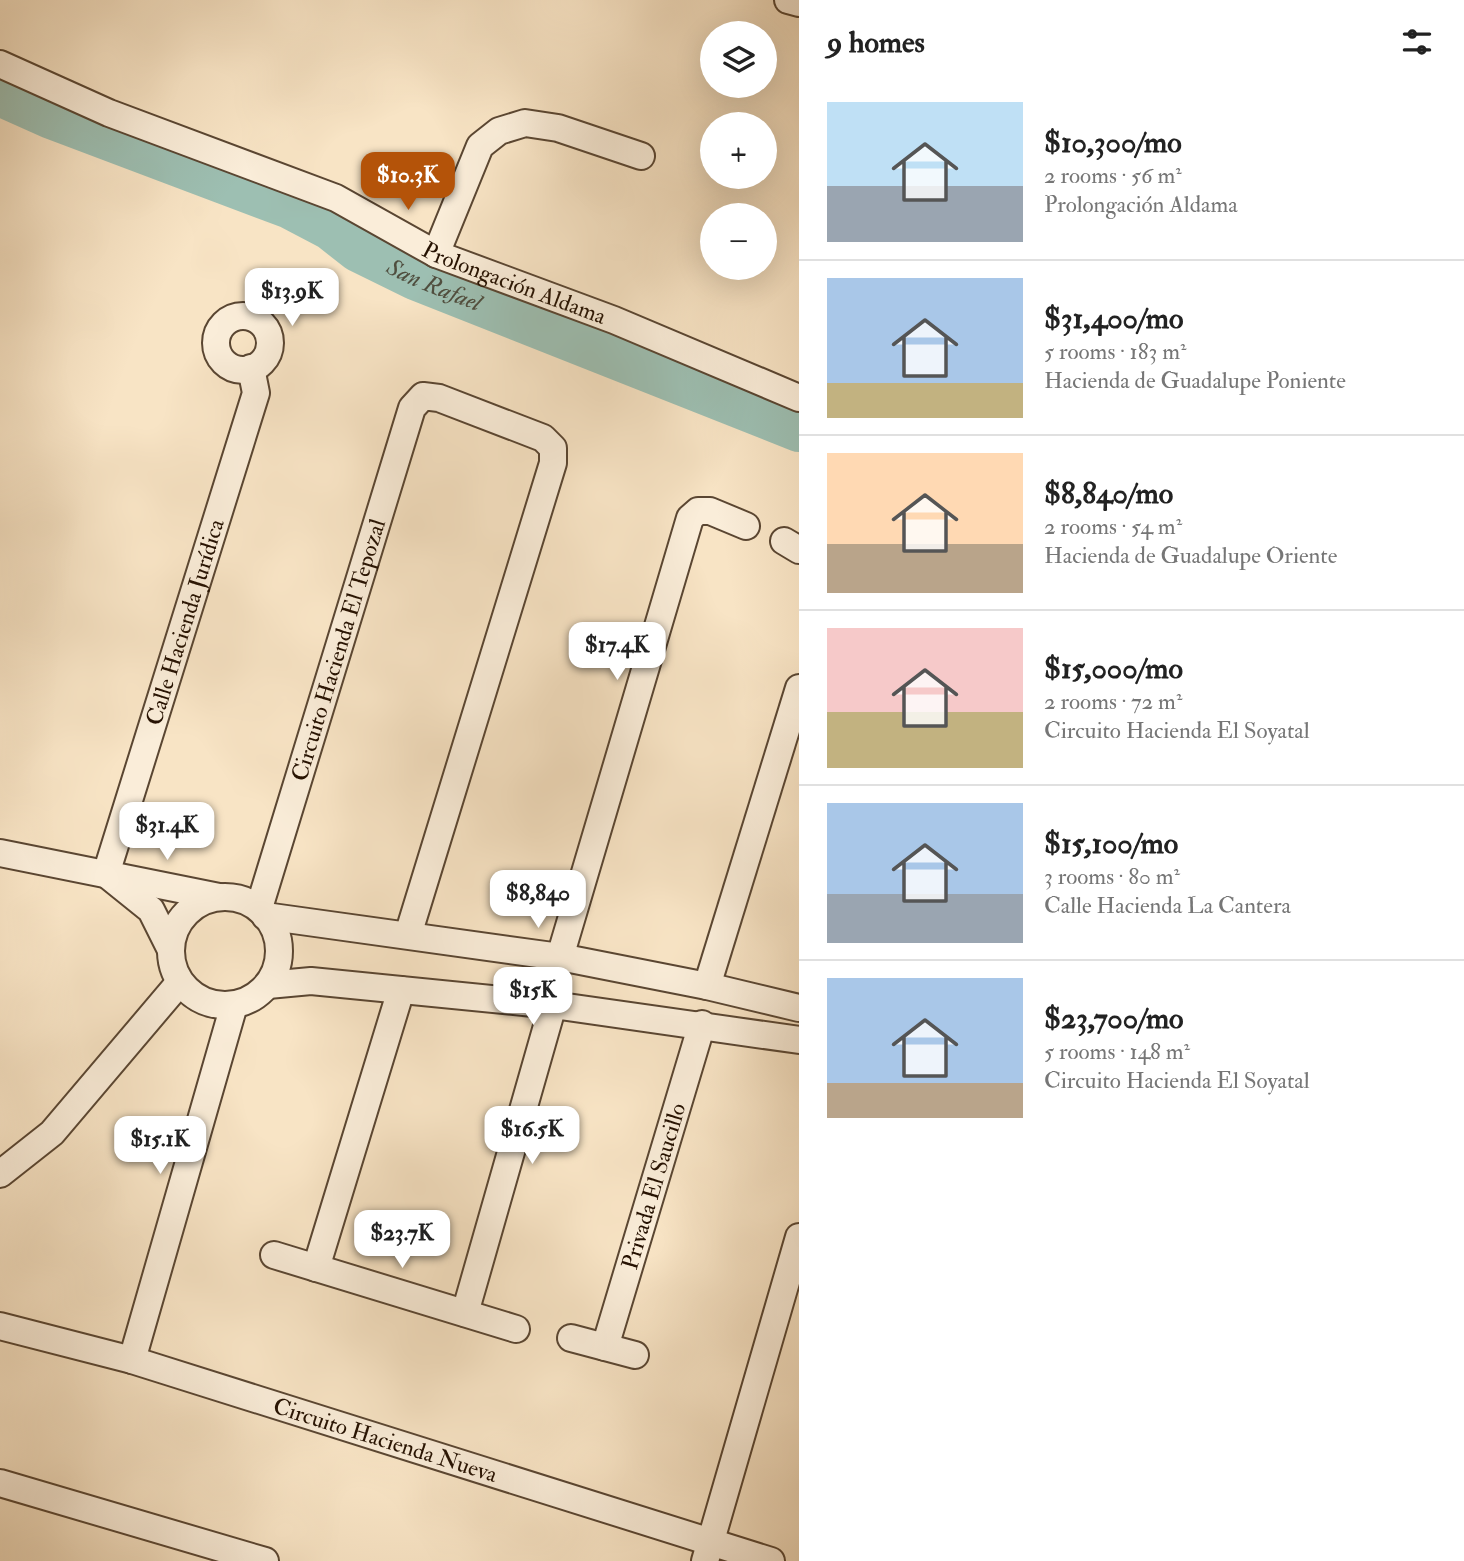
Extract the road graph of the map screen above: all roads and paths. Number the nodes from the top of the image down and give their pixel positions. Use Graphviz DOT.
graph roads {
  1 [pos="788,0"];
  2 [pos="799,4"];
  3 [pos="0,64"];
  4 [pos="641,156"];
  5 [pos="436,254"];
  6 [pos="250,369"];
  7 [pos="799,398"];
  8 [pos="746,526"];
  9 [pos="799,688"];
  10 [pos="0,853"];
  11 [pos="106,874"];
  12 [pos="219,897"];
  13 [pos="262,912"];
  14 [pos="408,935"];
  15 [pos="171,950"];
  16 [pos="560,957"];
  17 [pos="180,982"];
  18 [pos="268,985"];
  19 [pos="707,986"];
  20 [pos="401,990"];
  21 [pos="234,1005"];
  22 [pos="553,1005"];
  23 [pos="799,1008"];
  24 [pos="702,1024"];
  25 [pos="799,1040"];
  26 [pos="0,1174"];
  27 [pos="799,1237"];
  28 [pos="274,1255"];
  29 [pos="316,1268"];
  30 [pos="465,1313"];
  31 [pos="0,1326"];
  32 [pos="516,1329"];
  33 [pos="571,1338"];
  34 [pos="605,1346"];
  35 [pos="635,1355"];
  36 [pos="132,1360"];
  37 [pos="0,1483"];
  38 [pos="707,1552"];
  39 [pos="235,1557"];
  40 [pos="265,1561"];
  41 [pos="771,1561"];
  1 -- 2 [label="street"];
  3 -- 5 [label="street, Prolongación Aldama"];
  4 -- 5 [label="street"];
  5 -- 7 [label="street, Prolongación Aldama"];
  6 -- 11 [label="street, Calle Hacienda Jurídica"];
  8 -- 16 [label="street"];
  9 -- 19 [label="street"];
  10 -- 11 [label="street"];
  11 -- 12 [label="street"];
  11 -- 15 [label="street"];
  12 -- 13 [label="street"];
  12 -- 15 [label="street"];
  13 -- 14 [label="street"];
  13 -- 14 [label="street, Circuito Hacienda El Tepozal"];
  13 -- 18 [label="street"];
  14 -- 16 [label="street"];
  15 -- 17 [label="street"];
  16 -- 19 [label="street"];
  17 -- 21 [label="street"];
  17 -- 26 [label="street"];
  18 -- 20 [label="street"];
  18 -- 21 [label="street"];
  19 -- 23 [label="street"];
  20 -- 22 [label="street"];
  20 -- 29 [label="street"];
  21 -- 36 [label="street"];
  22 -- 24 [label="street"];
  22 -- 30 [label="street"];
  24 -- 25 [label="street"];
  24 -- 34 [label="street, Privada El Saucillo"];
  27 -- 38 [label="street"];
  28 -- 29 [label="street"];
  29 -- 30 [label="street"];
  30 -- 32 [label="street"];
  31 -- 36 [label="street, Circuito Hacienda Nueva"];
  33 -- 34 [label="street"];
  34 -- 35 [label="street"];
  36 -- 38 [label="street, Circuito Hacienda Nueva"];
  37 -- 39 [label="street"];
  38 -- 41 [label="street, Circuito Hacienda Nueva"];
  39 -- 40 [label="street"];
}
